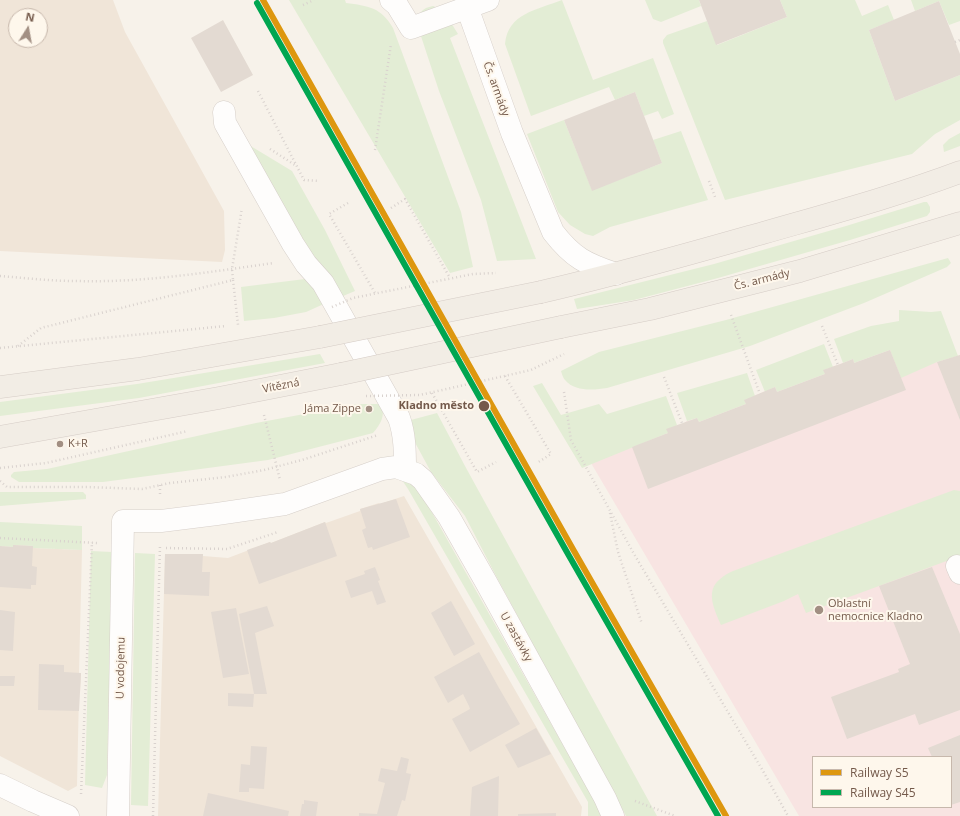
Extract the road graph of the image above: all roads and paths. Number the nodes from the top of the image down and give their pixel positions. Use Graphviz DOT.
graph roads {
  1 [pos="314,0"];
  2 [pos="391,0"];
  3 [pos="488,0"];
  4 [pos="303,5"];
  5 [pos="467,7"];
  6 [pos="960,40"];
  7 [pos="392,42"];
  8 [pos="955,42"];
  9 [pos="258,91"];
  10 [pos="224,112"];
  11 [pos="375,150"];
  12 [pos="960,172"];
  13 [pos="319,181"];
  14 [pos="709,181"];
  15 [pos="715,197"];
  16 [pos="348,203"];
  17 [pos="242,208"];
  18 [pos="391,208"];
  19 [pos="960,224"];
  20 [pos="302,259"];
  21 [pos="232,269"];
  22 [pos="501,273"];
  23 [pos="616,274"];
  24 [pos="0,276"];
  25 [pos="450,278"];
  26 [pos="233,280"];
  27 [pos="374,294"];
  28 [pos="331,307"];
  29 [pos="731,314"];
  30 [pos="822,326"];
  31 [pos="561,327"];
  32 [pos="18,346"];
  33 [pos="0,348"];
  34 [pos="566,352"];
  35 [pos="838,365"];
  36 [pos="505,376"];
  37 [pos="664,378"];
  38 [pos="0,386"];
  39 [pos="564,392"];
  40 [pos="432,393"];
  41 [pos="760,394"];
  42 [pos="361,396"];
  43 [pos="271,413"];
  44 [pos="682,424"];
  45 [pos="402,428"];
  46 [pos="194,430"];
  47 [pos="0,437"];
  48 [pos="274,458"];
  49 [pos="496,462"];
  50 [pos="537,463"];
  51 [pos="0,468"];
  52 [pos="405,470"];
  53 [pos="0,480"];
  54 [pos="160,485"];
  55 [pos="610,509"];
  56 [pos="161,521"];
  57 [pos="279,532"];
  58 [pos="0,538"];
  59 [pos="92,542"];
  60 [pos="124,543"];
  61 [pos="160,548"];
  62 [pos="642,624"];
  63 [pos="0,785"];
  64 [pos="81,798"];
  65 [pos="635,801"];
  66 [pos="68,816"];
  67 [pos="118,816"];
  68 [pos="153,816"];
  69 [pos="614,816"];
  70 [pos="675,816"];
  71 [pos="788,816"];
  1 -- 4 [label="path"];
  2 -- 5 [label="street"];
  3 -- 5 [label="street"];
  5 -- 23 [label="street, Čs. armády"];
  6 -- 8 [label="path"];
  7 -- 11 [label="path"];
  9 -- 13 [label="path"];
  10 -- 20 [label="street"];
  12 -- 23 [label="main road"];
  14 -- 15 [label="path"];
  16 -- 27 [label="path"];
  17 -- 21 [label="path"];
  18 -- 25 [label="path"];
  19 -- 31 [label="main road, Čs. armády"];
  20 -- 21 [label="path"];
  20 -- 45 [label="street"];
  21 -- 24 [label="path"];
  21 -- 26 [label="path"];
  22 -- 25 [label="path, bridge"];
  23 -- 38 [label="main road, bridge"];
  25 -- 27 [label="path, bridge"];
  26 -- 32 [label="path"];
  26 -- 32 [label="path"];
  27 -- 28 [label="path, bridge"];
  29 -- 41 [label="path"];
  30 -- 35 [label="path"];
  31 -- 47 [label="main road, Vítězná, bridge"];
  32 -- 33 [label="path"];
  34 -- 36 [label="path, bridge"];
  36 -- 40 [label="path, bridge"];
  36 -- 50 [label="path"];
  37 -- 44 [label="path"];
  39 -- 55 [label="path"];
  40 -- 42 [label="path, bridge"];
  40 -- 49 [label="path"];
  43 -- 48 [label="path"];
  45 -- 52 [label="street"];
  45 -- 54 [label="path"];
  46 -- 51 [label="path"];
  52 -- 56 [label="street"];
  52 -- 69 [label="street, U zastávky"];
  53 -- 54 [label="path"];
  54 -- 56 [label="path"];
  55 -- 62 [label="path"];
  55 -- 71 [label="path"];
  56 -- 60 [label="street, U vodojemu"];
  56 -- 61 [label="path"];
  57 -- 61 [label="path"];
  58 -- 59 [label="path"];
  59 -- 60 [label="path"];
  59 -- 64 [label="path"];
  60 -- 61 [label="path"];
  60 -- 67 [label="street, U vodojemu"];
  61 -- 68 [label="path"];
  63 -- 66 [label="street"];
  65 -- 70 [label="path"];
}
